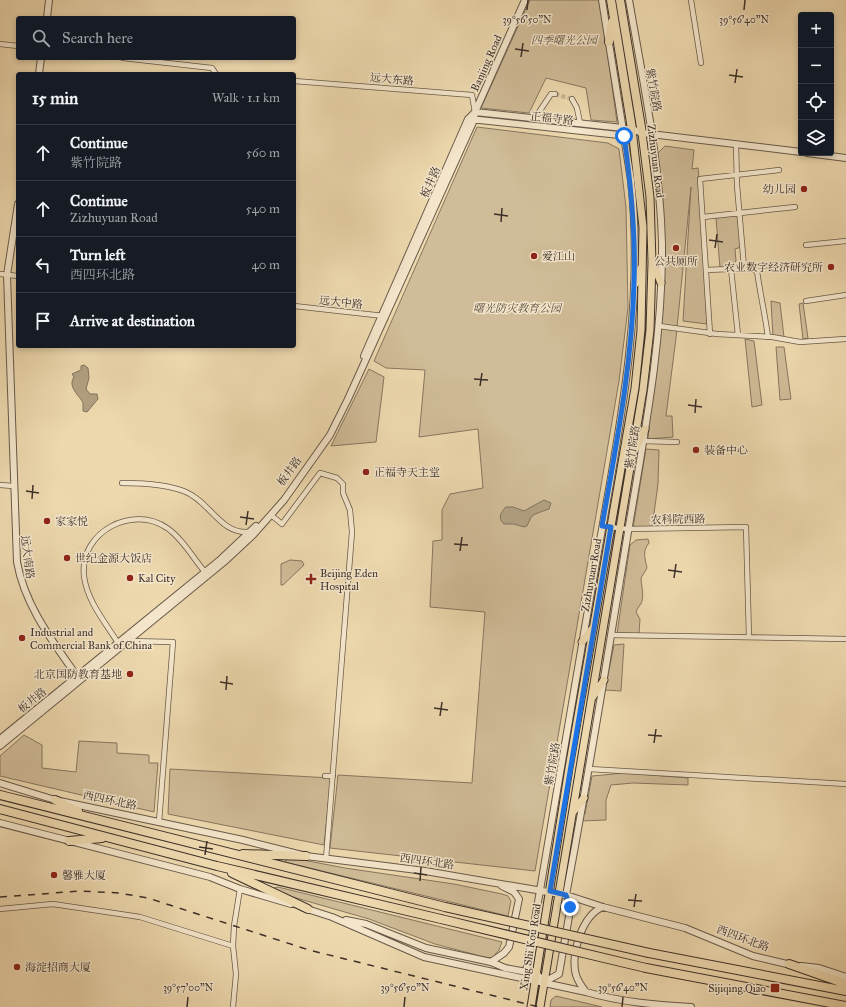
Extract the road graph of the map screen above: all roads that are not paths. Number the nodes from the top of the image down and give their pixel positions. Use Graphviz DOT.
graph roads {
  1 [pos="49,0"];
  2 [pos="525,0"];
  3 [pos="602,0"];
  4 [pos="611,0"];
  5 [pos="620,0"];
  6 [pos="628,0"];
  7 [pos="691,0"];
  8 [pos="613,13"];
  9 [pos="622,14"];
  10 [pos="47,16"];
  11 [pos="609,42"];
  12 [pos="0,44"];
  13 [pos="16,46"];
  14 [pos="42,60"];
  15 [pos="141,60"];
  16 [pos="701,63"];
  17 [pos="39,72"];
  18 [pos="215,72"];
  19 [pos="296,81"];
  20 [pos="556,94"];
  21 [pos="572,99"];
  22 [pos="475,112"];
  23 [pos="532,118"];
  24 [pos="471,119"];
  25 [pos="580,124"];
  26 [pos="623,128"];
  27 [pos="632,133"];
  28 [pos="642,133"];
  29 [pos="652,133"];
  30 [pos="624,136"];
  31 [pos="736,144"];
  32 [pos="798,152"];
  33 [pos="830,156"];
  34 [pos="846,158"];
  35 [pos="779,170"];
  36 [pos="737,174"];
  37 [pos="795,207"];
  38 [pos="16,213"];
  39 [pos="740,213"];
  40 [pos="703,217"];
  41 [pos="846,241"];
  42 [pos="806,245"];
  43 [pos="652,262"];
  44 [pos="643,263"];
  45 [pos="744,267"];
  46 [pos="731,269"];
  47 [pos="706,270"];
  48 [pos="3,275"];
  49 [pos="16,276"];
  50 [pos="661,283"];
  51 [pos="634,284"];
  52 [pos="846,295"];
  53 [pos="806,301"];
  54 [pos="296,306"];
  55 [pos="384,316"];
  56 [pos="659,326"];
  57 [pos="710,334"];
  58 [pos="738,335"];
  59 [pos="768,337"];
  60 [pos="845,340"];
  61 [pos="645,429"];
  62 [pos="643,441"];
  63 [pos="677,442"];
  64 [pos="631,458"];
  65 [pos="122,483"];
  66 [pos="0,485"];
  67 [pos="13,486"];
  68 [pos="271,515"];
  69 [pos="602,526"];
  70 [pos="611,527"];
  71 [pos="619,528"];
  72 [pos="628,529"];
  73 [pos="249,532"];
  74 [pos="205,572"];
  75 [pos="594,627"];
  76 [pos="611,635"];
  77 [pos="749,637"];
  78 [pos="846,639"];
  79 [pos="123,642"];
  80 [pos="582,642"];
  81 [pos="78,679"];
  82 [pos="604,680"];
  83 [pos="591,699"];
  84 [pos="0,739"];
  85 [pos="0,746"];
  86 [pos="589,769"];
  87 [pos="325,776"];
  88 [pos="333,776"];
  89 [pos="0,784"];
  90 [pos="846,784"];
  91 [pos="0,795"];
  92 [pos="584,798"];
  93 [pos="55,800"];
  94 [pos="0,809"];
  95 [pos="572,812"];
  96 [pos="97,819"];
  97 [pos="159,822"];
  98 [pos="0,823"];
  99 [pos="110,837"];
  100 [pos="69,841"];
  101 [pos="227,853"];
  102 [pos="306,856"];
  103 [pos="326,859"];
  104 [pos="217,866"];
  105 [pos="498,883"];
  106 [pos="240,888"];
  107 [pos="541,889"];
  108 [pos="550,891"];
  109 [pos="558,894"];
  110 [pos="566,895"];
  111 [pos="603,907"];
  112 [pos="0,909"];
  113 [pos="308,909"];
  114 [pos="332,917"];
  115 [pos="233,946"];
  116 [pos="491,962"];
  117 [pos="789,964"];
  118 [pos="480,968"];
  119 [pos="505,968"];
  120 [pos="526,972"];
  121 [pos="537,974"];
  122 [pos="846,976"];
  123 [pos="540,982"];
  124 [pos="846,984"];
  125 [pos="846,991"];
  126 [pos="586,992"];
  127 [pos="846,1006"];
  128 [pos="233,1007"];
  129 [pos="531,1007"];
  130 [pos="540,1007"];
  131 [pos="691,1007"];
  1 -- 10 [label="street"];
  2 -- 22 [label="street, Banjing Road"];
  3 -- 11 [label="street, 紫竹院路"];
  4 -- 8 [label="highway, Zizhuyuan Road"];
  5 -- 9 [label="highway, Zizhuyuan Road"];
  6 -- 9 [label="highway"];
  6 -- 29 [label="street, 紫竹院路"];
  7 -- 16 [label="street"];
  8 -- 11 [label="highway"];
  8 -- 27 [label="highway, Zizhuyuan Road"];
  9 -- 28 [label="highway, Zizhuyuan Road"];
  11 -- 26 [label="street, 紫竹院路"];
  12 -- 13 [label="street"];
  14 -- 17 [label="street"];
  15 -- 18 [label="street"];
  19 -- 22 [label="street, 远大东路"];
  20 -- 23 [label="street"];
  21 -- 25 [label="street"];
  22 -- 23 [label="street"];
  22 -- 24 [label="street"];
  23 -- 25 [label="street"];
  24 -- 30 [label="street, 正福寺路"];
  24 -- 55 [label="street, 板井路"];
  25 -- 26 [label="street"];
  26 -- 27 [label="street"];
  26 -- 30 [label="street, 紫竹院路"];
  27 -- 28 [label="street"];
  27 -- 30 [label="street, 正福寺路"];
  27 -- 44 [label="main road, Zizhuyuan Road"];
  28 -- 29 [label="street"];
  28 -- 43 [label="main road, Zizhuyuan Road"];
  29 -- 31 [label="street"];
  29 -- 50 [label="street, 紫竹院路"];
  30 -- 51 [label="street, 紫竹院路"];
  31 -- 32 [label="street"];
  31 -- 36 [label="street"];
  33 -- 34 [label="street"];
  35 -- 36 [label="street"];
  36 -- 39 [label="street"];
  36 -- 40 [label="street"];
  37 -- 39 [label="street"];
  38 -- 48 [label="street, 远大南路"];
  39 -- 40 [label="street"];
  39 -- 45 [label="street"];
  40 -- 47 [label="street"];
  41 -- 42 [label="street"];
  43 -- 50 [label="main road"];
  43 -- 64 [label="main road, Zizhuyuan Road"];
  44 -- 51 [label="main road"];
  44 -- 70 [label="main road, Zizhuyuan Road"];
  45 -- 46 [label="street"];
  45 -- 59 [label="street"];
  46 -- 47 [label="street"];
  46 -- 58 [label="street"];
  47 -- 57 [label="street"];
  48 -- 49 [label="street"];
  48 -- 67 [label="street, 远大南路"];
  50 -- 56 [label="street, 紫竹院路"];
  51 -- 69 [label="street, 紫竹院路"];
  52 -- 53 [label="street"];
  54 -- 55 [label="street, 远大中路"];
  55 -- 68 [label="street"];
  55 -- 73 [label="street, 板井路"];
  56 -- 57 [label="street"];
  56 -- 61 [label="street, 紫竹院路"];
  57 -- 58 [label="street"];
  58 -- 59 [label="street"];
  59 -- 60 [label="street"];
  61 -- 62 [label="street, 紫竹院路"];
  61 -- 64 [label="main road"];
  62 -- 63 [label="street"];
  62 -- 72 [label="street, 紫竹院路"];
  64 -- 71 [label="main road, Zizhuyuan Road"];
  65 -- 73 [label="street"];
  66 -- 67 [label="street"];
  67 -- 81 [label="street, 远大南路"];
  68 -- 79 [label="street"];
  68 -- 88 [label="street"];
  69 -- 70 [label="street, 农科院西路"];
  69 -- 80 [label="street, 紫竹院路"];
  70 -- 71 [label="street, 农科院西路"];
  70 -- 75 [label="main road, Zizhuyuan Road"];
  71 -- 72 [label="street, 农科院西路"];
  71 -- 83 [label="main road, Zizhuyuan Road"];
  72 -- 76 [label="street, 紫竹院路"];
  72 -- 77 [label="street, 农科院西路"];
  73 -- 74 [label="street, 板井路"];
  74 -- 79 [label="street, 板井路"];
  74 -- 79 [label="street"];
  75 -- 80 [label="main road"];
  75 -- 108 [label="main road, Zizhuyuan Road"];
  76 -- 77 [label="street"];
  76 -- 82 [label="street, 紫竹院路"];
  77 -- 78 [label="street"];
  79 -- 81 [label="street"];
  79 -- 81 [label="street, 板井路"];
  79 -- 97 [label="street"];
  80 -- 107 [label="street, 紫竹院路"];
  81 -- 84 [label="street, 板井路"];
  81 -- 85 [label="street"];
  82 -- 83 [label="main road"];
  82 -- 86 [label="street, 紫竹院路"];
  83 -- 95 [label="main road, Zizhuyuan Road"];
  86 -- 90 [label="street"];
  86 -- 92 [label="street, 紫竹院路"];
  87 -- 88 [label="street"];
  88 -- 103 [label="street"];
  89 -- 93 [label="street, 西四环北路"];
  91 -- 96 [label="highway, 西四环北路"];
  92 -- 95 [label="main road"];
  92 -- 110 [label="street, 紫竹院路"];
  93 -- 96 [label="highway"];
  93 -- 97 [label="street, 西四环北路"];
  94 -- 99 [label="highway"];
  95 -- 109 [label="main road, Zizhuyuan Road"];
  96 -- 101 [label="highway, 西四环北路"];
  97 -- 102 [label="street, 西四环北路"];
  98 -- 100 [label="street"];
  99 -- 100 [label="highway"];
  99 -- 104 [label="highway"];
  100 -- 106 [label="street"];
  101 -- 102 [label="highway"];
  101 -- 125 [label="highway, 西四环北路, bridge"];
  102 -- 103 [label="street, 西四环北路"];
  103 -- 105 [label="street, 西四环北路"];
  104 -- 113 [label="highway"];
  104 -- 127 [label="highway, bridge"];
  105 -- 107 [label="street, 西四环北路"];
  105 -- 116 [label="street"];
  106 -- 113 [label="street"];
  106 -- 115 [label="street"];
  107 -- 108 [label="street, 西四环北路"];
  107 -- 120 [label="street, 紫竹院路"];
  108 -- 109 [label="street, 西四环北路"];
  108 -- 121 [label="main road, Xing Shi Kou Road"];
  109 -- 110 [label="street, 西四环北路"];
  109 -- 123 [label="main road, Xing Shi Kou Road"];
  110 -- 111 [label="street, 西四环北路"];
  110 -- 123 [label="street"];
  111 -- 117 [label="street, 西四环北路"];
  111 -- 126 [label="street"];
  112 -- 115 [label="street"];
  113 -- 114 [label="street"];
  114 -- 116 [label="street"];
  114 -- 118 [label="street"];
  115 -- 128 [label="street"];
  116 -- 119 [label="street"];
  117 -- 122 [label="street, 西四环北路"];
  117 -- 124 [label="highway"];
  118 -- 119 [label="street"];
  118 -- 123 [label="street"];
  119 -- 120 [label="street"];
  120 -- 121 [label="street"];
  120 -- 123 [label="street"];
  121 -- 123 [label="main road, Xing Shi Kou Road"];
  123 -- 126 [label="street"];
  123 -- 129 [label="main road, Xing Shi Kou Road"];
  123 -- 130 [label="main road, Xing Shi Kou Road"];
  126 -- 131 [label="street"];
}
